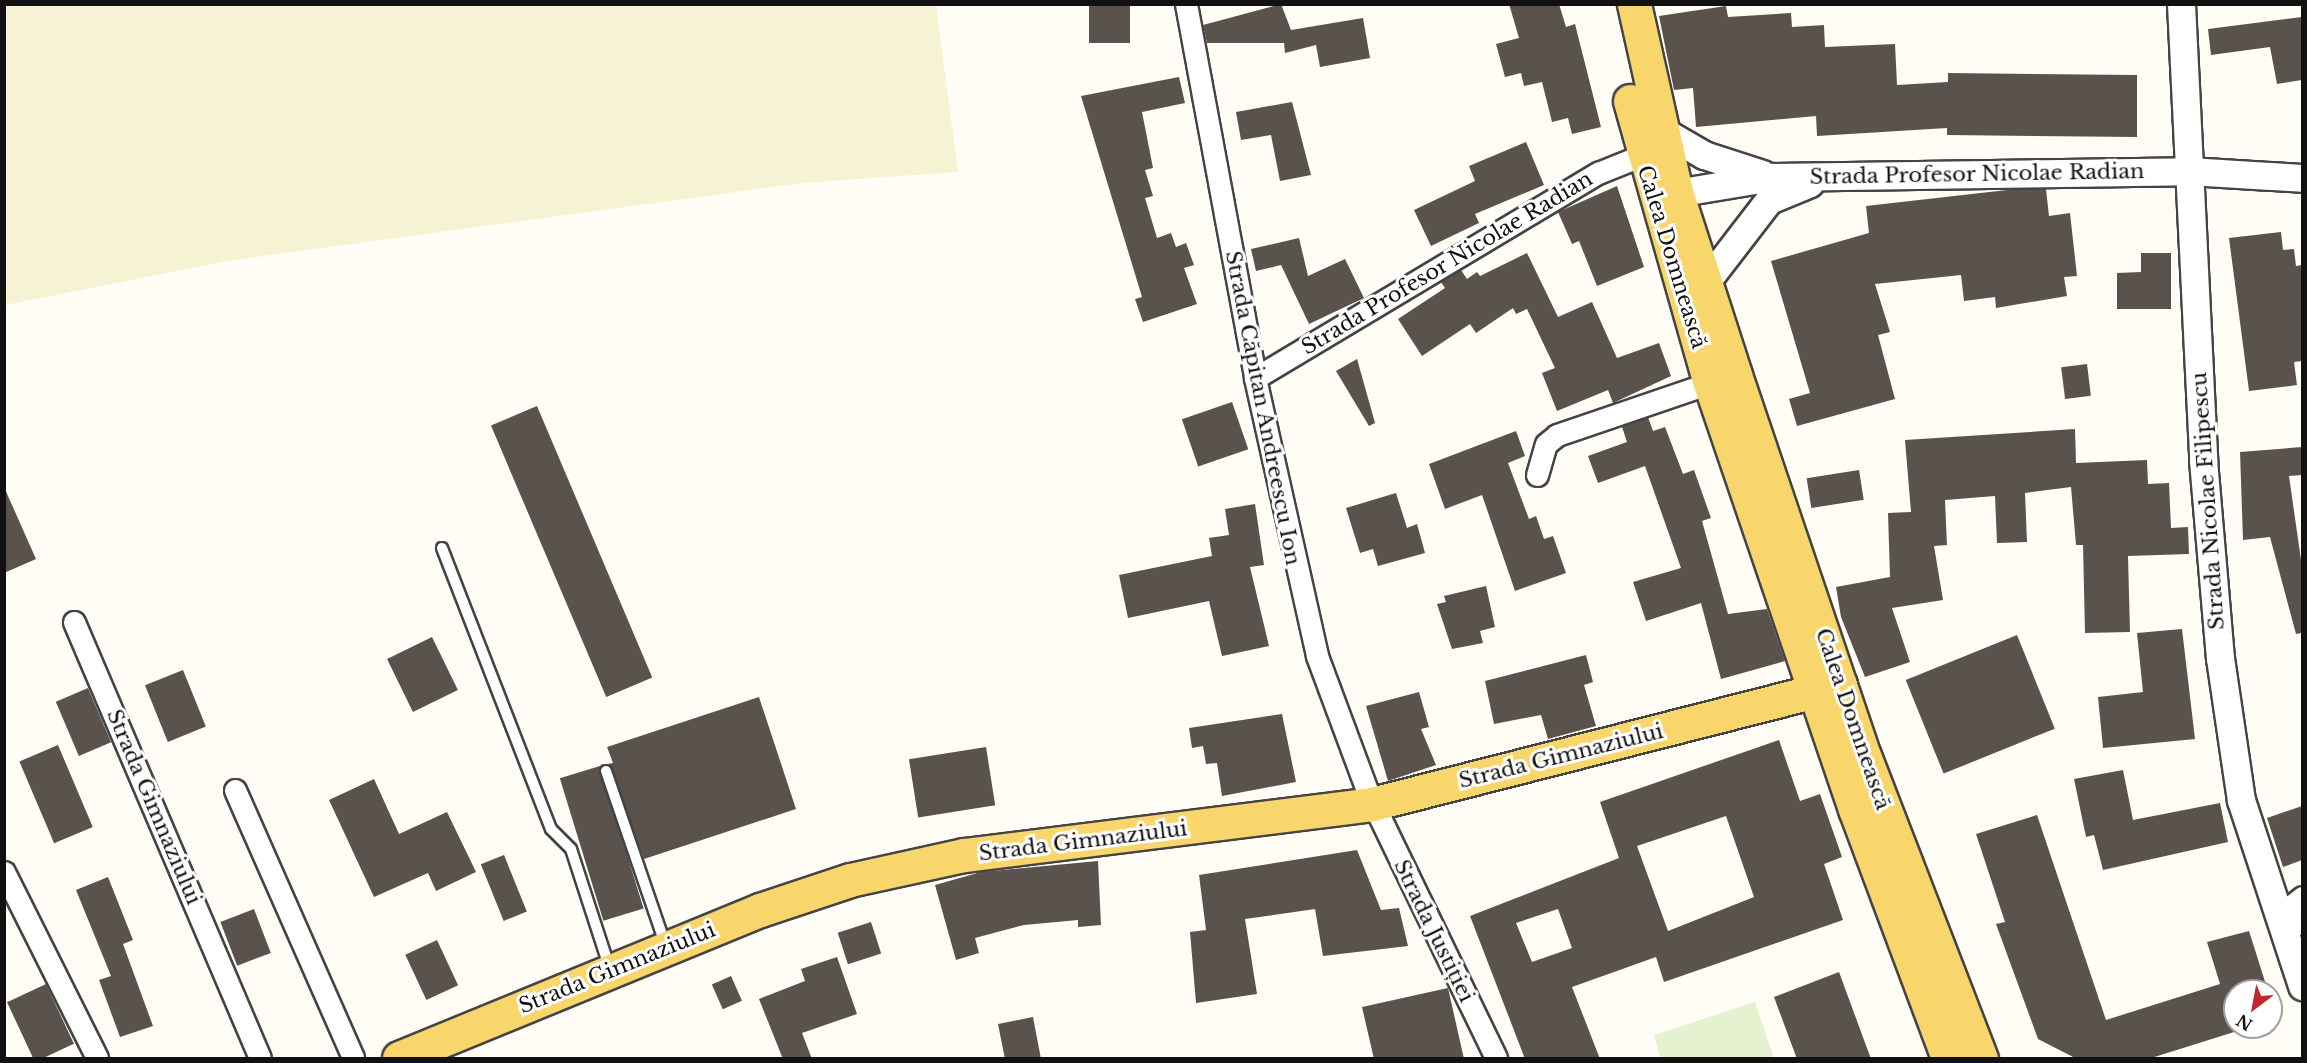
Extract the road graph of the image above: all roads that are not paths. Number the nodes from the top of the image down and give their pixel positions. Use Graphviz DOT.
graph roads {
  1 [pos="1186,4"];
  2 [pos="1611,4"];
  3 [pos="1634,4"];
  4 [pos="2181,4"];
  5 [pos="1655,134"];
  6 [pos="2189,171"];
  7 [pos="1830,176"];
  8 [pos="1772,177"];
  9 [pos="2302,178"];
  10 [pos="1665,194"];
  11 [pos="1705,284"];
  12 [pos="1255,378"];
  13 [pos="1722,379"];
  14 [pos="1537,476"];
  15 [pos="442,548"];
  16 [pos="74,622"];
  17 [pos="1815,693"];
  18 [pos="606,771"];
  19 [pos="235,789"];
  20 [pos="1372,804"];
  21 [pos="4,872"];
  22 [pos="2302,897"];
  23 [pos="2290,920"];
  24 [pos="667,948"];
  25 [pos="610,970"];
  26 [pos="2302,986"];
  27 [pos="98,1059"];
  28 [pos="260,1059"];
  29 [pos="353,1059"];
  30 [pos="399,1059"];
  31 [pos="1496,1059"];
  32 [pos="1948,1059"];
  33 [pos="1981,1059"];
  1 -- 12 [label="street, Strada Căpitan Andreescu Ion"];
  2 -- 5 [label="main road, Calea Domnească"];
  3 -- 5 [label="main road, Calea Domnească"];
  4 -- 6 [label="street, Strada Nicolae Filipescu"];
  5 -- 8 [label="street"];
  5 -- 10 [label="main road, Calea Domnească"];
  5 -- 12 [label="street, Strada Profesor Nicolae Radian"];
  6 -- 7 [label="street, Strada Profesor Nicolae Radian"];
  6 -- 9 [label="street, Strada Profesor Nicolae Radian"];
  6 -- 23 [label="street, Strada Nicolae Filipescu"];
  7 -- 8 [label="street, Strada Profesor Nicolae Radian"];
  7 -- 11 [label="street"];
  8 -- 10 [label="street, Strada Profesor Nicolae Radian"];
  10 -- 11 [label="main road"];
  10 -- 13 [label="main road, Calea Domnească"];
  11 -- 13 [label="main road"];
  12 -- 20 [label="street, Strada Căpitan Andreescu Ion"];
  13 -- 14 [label="street"];
  13 -- 17 [label="main road, Calea Domnească"];
  13 -- 17 [label="main road, Calea Domnească"];
  15 -- 25 [label="lane"];
  16 -- 28 [label="street, Strada Gimnaziului"];
  17 -- 20 [label="main road, Strada Gimnaziului"];
  17 -- 32 [label="main road, Calea Domnească"];
  17 -- 33 [label="main road, Calea Domnească"];
  18 -- 24 [label="lane"];
  19 -- 29 [label="street"];
  20 -- 24 [label="main road, Strada Gimnaziului"];
  20 -- 31 [label="street, Strada Justiției"];
  21 -- 27 [label="street"];
  22 -- 23 [label="street"];
  23 -- 26 [label="street, Strada Nicolae Filipescu"];
  24 -- 25 [label="main road, Strada Gimnaziului"];
  25 -- 30 [label="main road, Strada Gimnaziului"];
}
